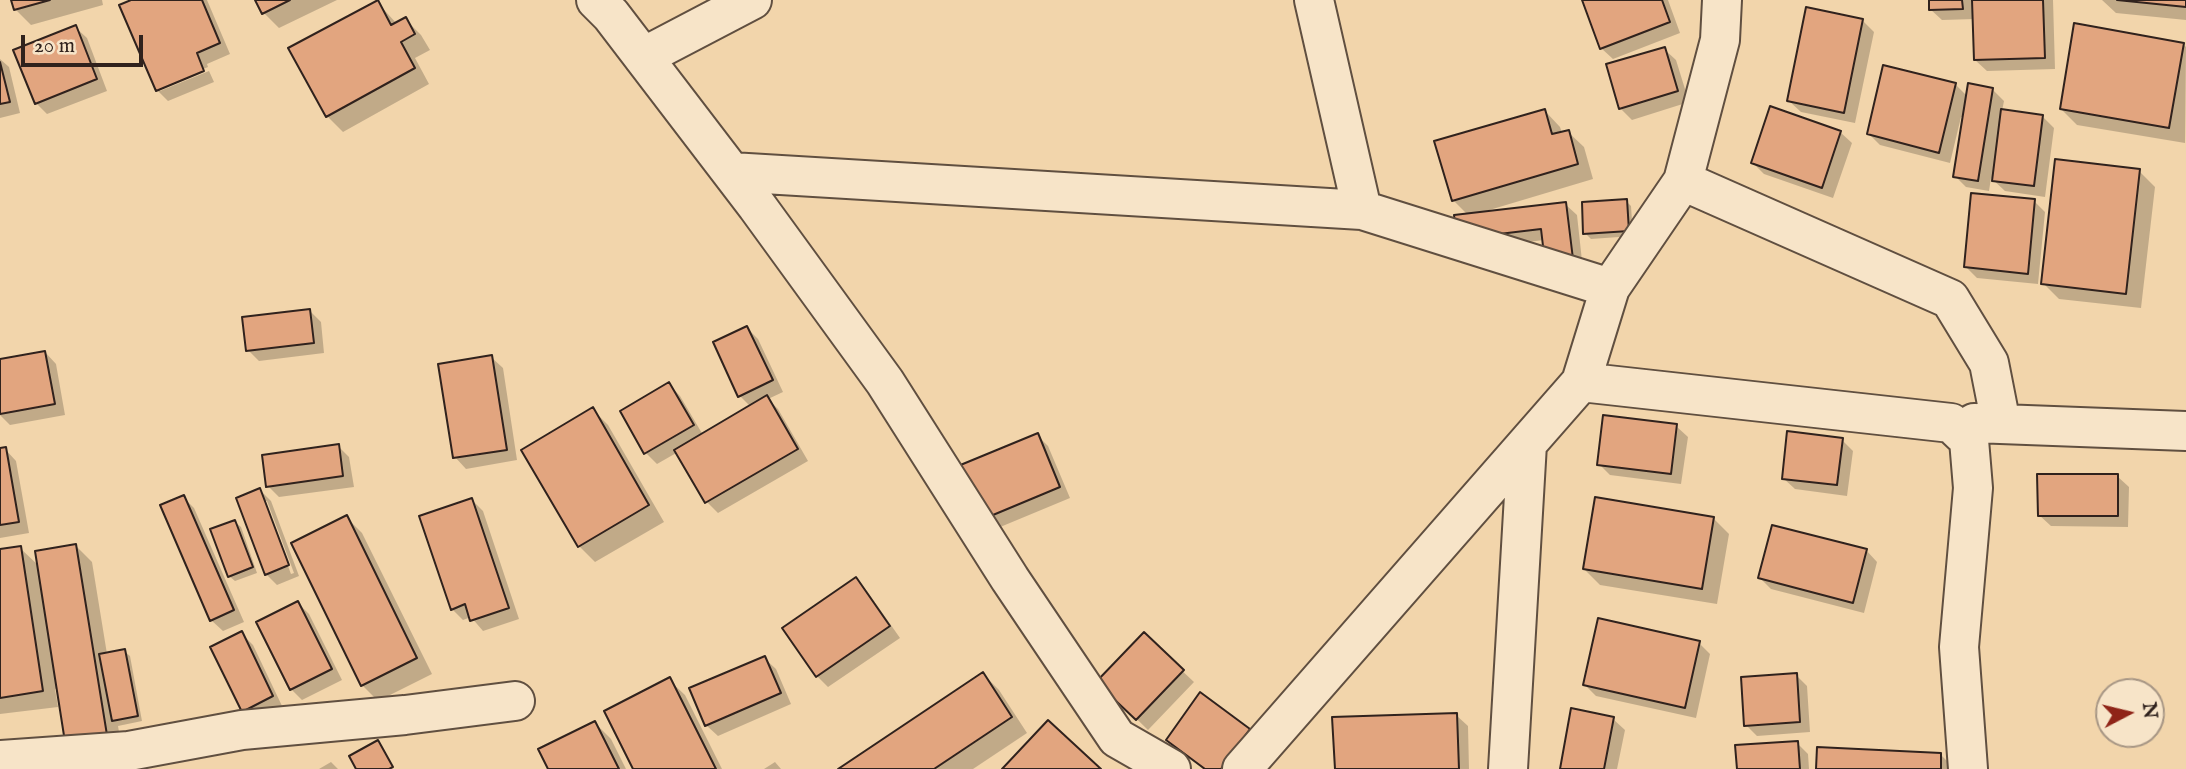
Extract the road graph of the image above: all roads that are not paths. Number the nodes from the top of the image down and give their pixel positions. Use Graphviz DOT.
graph roads {
  1 [pos="596,0"];
  2 [pos="752,0"];
  3 [pos="1314,0"];
  4 [pos="1722,0"];
  5 [pos="643,57"];
  6 [pos="731,172"];
  7 [pos="1683,181"];
  8 [pos="1362,210"];
  9 [pos="1610,288"];
  10 [pos="1581,382"];
  11 [pos="1951,423"];
  12 [pos="2001,424"];
  13 [pos="2186,431"];
  14 [pos="1527,444"];
  15 [pos="515,701"];
  16 [pos="0,760"];
  17 [pos="1171,769"];
  18 [pos="1242,769"];
  19 [pos="1508,769"];
  20 [pos="1968,769"];
  1 -- 5 [label="street"];
  2 -- 5 [label="street"];
  3 -- 8 [label="street"];
  4 -- 7 [label="street"];
  5 -- 6 [label="street"];
  6 -- 8 [label="street"];
  6 -- 17 [label="street"];
  7 -- 9 [label="street"];
  7 -- 12 [label="street"];
  8 -- 9 [label="street"];
  9 -- 10 [label="street"];
  10 -- 11 [label="street"];
  10 -- 14 [label="street"];
  11 -- 12 [label="street"];
  11 -- 20 [label="street"];
  12 -- 13 [label="street"];
  14 -- 18 [label="street"];
  14 -- 19 [label="street"];
  15 -- 16 [label="street"];
}
